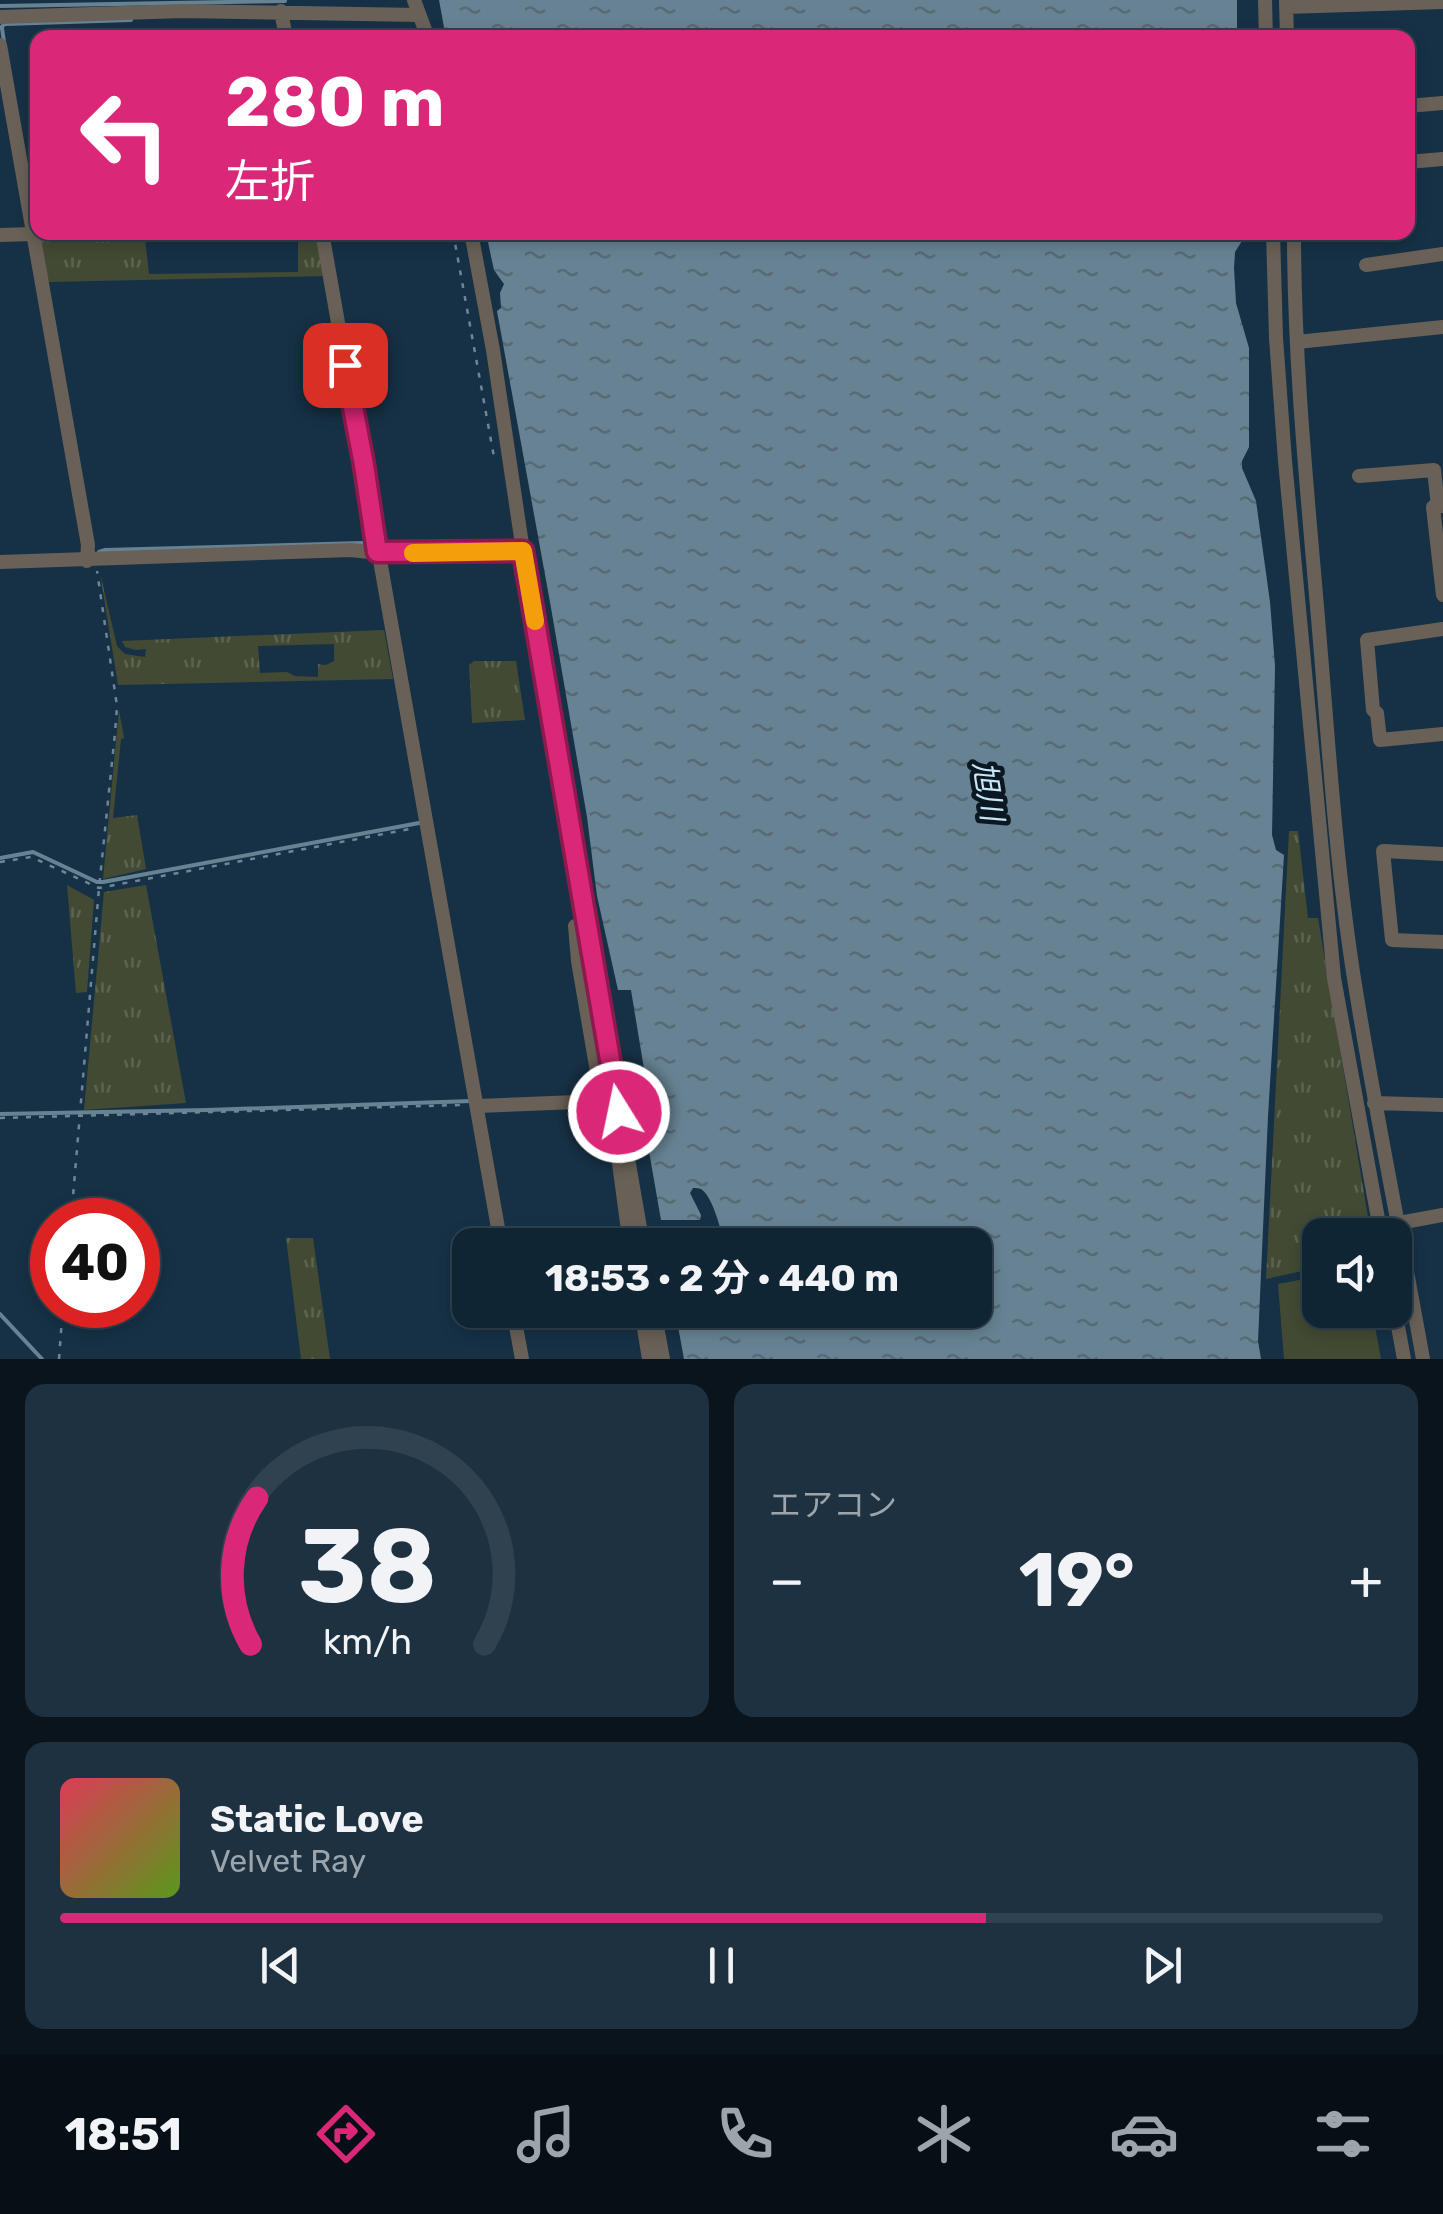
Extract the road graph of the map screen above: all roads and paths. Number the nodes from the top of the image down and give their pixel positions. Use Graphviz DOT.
graph roads {
  1 [pos="1265,0"];
  2 [pos="1443,2"];
  3 [pos="1286,4"];
  4 [pos="102,5"];
  5 [pos="416,7"];
  6 [pos="285,11"];
  7 [pos="0,17"];
  8 [pos="286,30"];
  9 [pos="1266,30"];
  10 [pos="1287,30"];
  11 [pos="0,45"];
  12 [pos="1443,103"];
  13 [pos="1415,105"];
  14 [pos="1443,159"];
  15 [pos="1415,161"];
  16 [pos="30,217"];
  17 [pos="30,234"];
  18 [pos="0,235"];
  19 [pos="34,240"];
  20 [pos="323,240"];
  21 [pos="472,240"];
  22 [pos="1272,240"];
  23 [pos="1294,240"];
  24 [pos="1443,254"];
  25 [pos="1366,265"];
  26 [pos="1443,327"];
  27 [pos="1297,342"];
  28 [pos="1359,476"];
  29 [pos="1441,506"];
  30 [pos="379,550"];
  31 [pos="523,551"];
  32 [pos="89,558"];
  33 [pos="0,562"];
  34 [pos="1443,595"];
  35 [pos="1443,628"];
  36 [pos="1443,734"];
  37 [pos="426,826"];
  38 [pos="1443,854"];
  39 [pos="0,862"];
  40 [pos="100,884"];
  41 [pos="587,924"];
  42 [pos="1443,942"];
  43 [pos="602,1101"];
  44 [pos="1374,1103"];
  45 [pos="1443,1105"];
  46 [pos="481,1107"];
  47 [pos="80,1114"];
  48 [pos="0,1118"];
  49 [pos="621,1150"];
  50 [pos="73,1198"];
  51 [pos="1443,1214"];
  52 [pos="1378,1218"];
  53 [pos="1398,1218"];
  54 [pos="1412,1220"];
  55 [pos="499,1228"];
  56 [pos="628,1228"];
  57 [pos="639,1228"];
  58 [pos="1412,1300"];
  59 [pos="61,1328"];
  60 [pos="516,1328"];
  61 [pos="644,1328"];
  62 [pos="657,1328"];
  63 [pos="1398,1328"];
  64 [pos="59,1359"];
  65 [pos="522,1359"];
  66 [pos="649,1359"];
  67 [pos="663,1359"];
  68 [pos="1404,1359"];
  69 [pos="1422,1359"];
  1 -- 9 [label="street"];
  2 -- 3 [label="street"];
  3 -- 10 [label="street"];
  4 -- 6 [label="street"];
  4 -- 7 [label="street"];
  5 -- 6 [label="street"];
  6 -- 8 [label="street"];
  11 -- 16 [label="street"];
  12 -- 13 [label="street"];
  14 -- 15 [label="street"];
  17 -- 18 [label="street"];
  19 -- 32 [label="street"];
  20 -- 30 [label="street"];
  21 -- 31 [label="street"];
  22 -- 52 [label="street"];
  23 -- 27 [label="street"];
  24 -- 25 [label="street"];
  26 -- 27 [label="street"];
  27 -- 44 [label="street"];
  28 -- 29 [label="street"];
  29 -- 34 [label="street"];
  30 -- 31 [label="street"];
  30 -- 32 [label="street"];
  30 -- 37 [label="street"];
  31 -- 41 [label="street"];
  32 -- 33 [label="street"];
  32 -- 40 [label="path"];
  35 -- 36 [label="street"];
  37 -- 40 [label="path"];
  37 -- 46 [label="street"];
  38 -- 42 [label="street"];
  39 -- 40 [label="path"];
  40 -- 47 [label="path"];
  41 -- 43 [label="street"];
  41 -- 49 [label="street"];
  43 -- 46 [label="street"];
  43 -- 49 [label="street"];
  44 -- 45 [label="street"];
  44 -- 53 [label="street"];
  46 -- 47 [label="path"];
  46 -- 55 [label="street"];
  47 -- 48 [label="path"];
  47 -- 50 [label="path"];
  49 -- 56 [label="street"];
  49 -- 57 [label="street"];
  51 -- 54 [label="street"];
  58 -- 69 [label="street"];
  59 -- 64 [label="path"];
  60 -- 65 [label="street"];
  61 -- 66 [label="street"];
  62 -- 67 [label="street"];
  63 -- 68 [label="street"];
}
